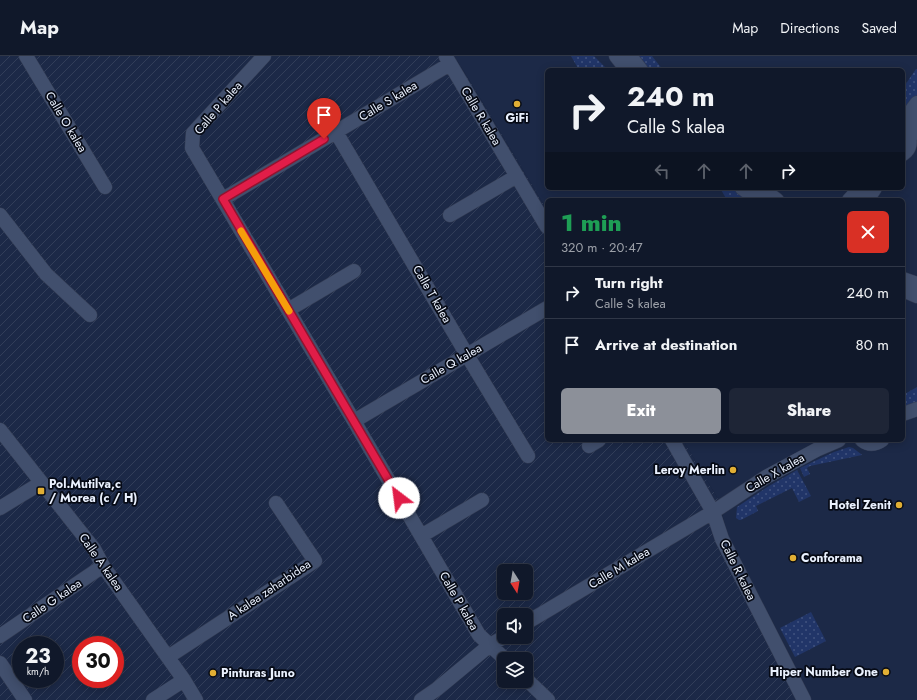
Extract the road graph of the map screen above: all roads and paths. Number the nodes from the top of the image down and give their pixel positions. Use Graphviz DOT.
graph roads {
  1 [pos="26,56"];
  2 [pos="264,56"];
  3 [pos="616,56"];
  4 [pos="630,56"];
  5 [pos="447,60"];
  6 [pos="625,68"];
  7 [pos="639,68"];
  8 [pos="917,103"];
  9 [pos="905,119"];
  10 [pos="917,121"];
  11 [pos="336,132"];
  12 [pos="906,134"];
  13 [pos="905,152"];
  14 [pos="517,176"];
  15 [pos="105,187"];
  16 [pos="745,190"];
  17 [pos="764,190"];
  18 [pos="858,190"];
  19 [pos="755,198"];
  20 [pos="774,198"];
  21 [pos="851,198"];
  22 [pos="223,199"];
  23 [pos="0,215"];
  24 [pos="450,215"];
  25 [pos="545,224"];
  26 [pos="354,271"];
  27 [pos="905,280"];
  28 [pos="917,284"];
  29 [pos="905,291"];
  30 [pos="917,296"];
  31 [pos="545,309"];
  32 [pos="288,310"];
  33 [pos="90,315"];
  34 [pos="467,355"];
  35 [pos="917,409"];
  36 [pos="905,413"];
  37 [pos="354,421"];
  38 [pos="0,430"];
  39 [pos="673,442"];
  40 [pos="834,442"];
  41 [pos="865,442"];
  42 [pos="879,442"];
  43 [pos="528,456"];
  44 [pos="41,483"];
  45 [pos="482,500"];
  46 [pos="276,503"];
  47 [pos="0,508"];
  48 [pos="713,512"];
  49 [pos="422,536"];
  50 [pos="104,566"];
  51 [pos="533,620"];
  52 [pos="0,636"];
  53 [pos="497,641"];
  54 [pos="490,645"];
  55 [pos="498,652"];
  56 [pos="168,657"];
  57 [pos="0,663"];
  58 [pos="184,680"];
  59 [pos="533,686"];
  60 [pos="25,700"];
  61 [pos="153,700"];
  62 [pos="196,700"];
  63 [pos="421,700"];
  64 [pos="548,700"];
  65 [pos="804,700"];
  1 -- 15 [label="street, Calle O kalea"];
  2 -- 22 [label="street, Calle P kalea"];
  3 -- 6 [label="street"];
  4 -- 7 [label="street"];
  5 -- 11 [label="street, Calle S kalea"];
  5 -- 14 [label="street, Calle R kalea"];
  8 -- 9 [label="street"];
  10 -- 12 [label="street"];
  11 -- 22 [label="street, Calle S kalea"];
  11 -- 34 [label="street, Calle T kalea"];
  12 -- 13 [label="street"];
  14 -- 24 [label="street"];
  14 -- 25 [label="street, Calle R kalea"];
  16 -- 19 [label="street"];
  17 -- 20 [label="street"];
  18 -- 21 [label="street"];
  22 -- 32 [label="street, Calle P kalea"];
  23 -- 33 [label="street"];
  26 -- 32 [label="street"];
  27 -- 28 [label="street"];
  29 -- 30 [label="street"];
  31 -- 34 [label="street, Calle Q kalea"];
  32 -- 37 [label="street, Calle P kalea"];
  34 -- 37 [label="street, Calle Q kalea"];
  34 -- 43 [label="street, Calle T kalea"];
  35 -- 36 [label="street"];
  37 -- 49 [label="street, Calle P kalea"];
  38 -- 44 [label="street, Calle A kalea"];
  39 -- 48 [label="street, Calle R kalea"];
  40 -- 48 [label="street, Calle X kalea"];
  41 -- 42 [label="street"];
  44 -- 47 [label="street"];
  44 -- 50 [label="street, Calle A kalea"];
  45 -- 49 [label="street"];
  46 -- 56 [label="street, A kalea zeharbidea"];
  48 -- 51 [label="street, Calle M kalea"];
  48 -- 65 [label="street, Calle R kalea"];
  49 -- 54 [label="street, Calle P kalea"];
  50 -- 52 [label="street, Calle G kalea"];
  50 -- 56 [label="street, Calle A kalea"];
  53 -- 54 [label="street"];
  54 -- 55 [label="street, Calle P kalea"];
  54 -- 63 [label="street"];
  56 -- 58 [label="street, Calle A kalea"];
  57 -- 60 [label="street"];
  58 -- 61 [label="street"];
  58 -- 62 [label="street, Calle A kalea"];
  59 -- 64 [label="street"];
}
